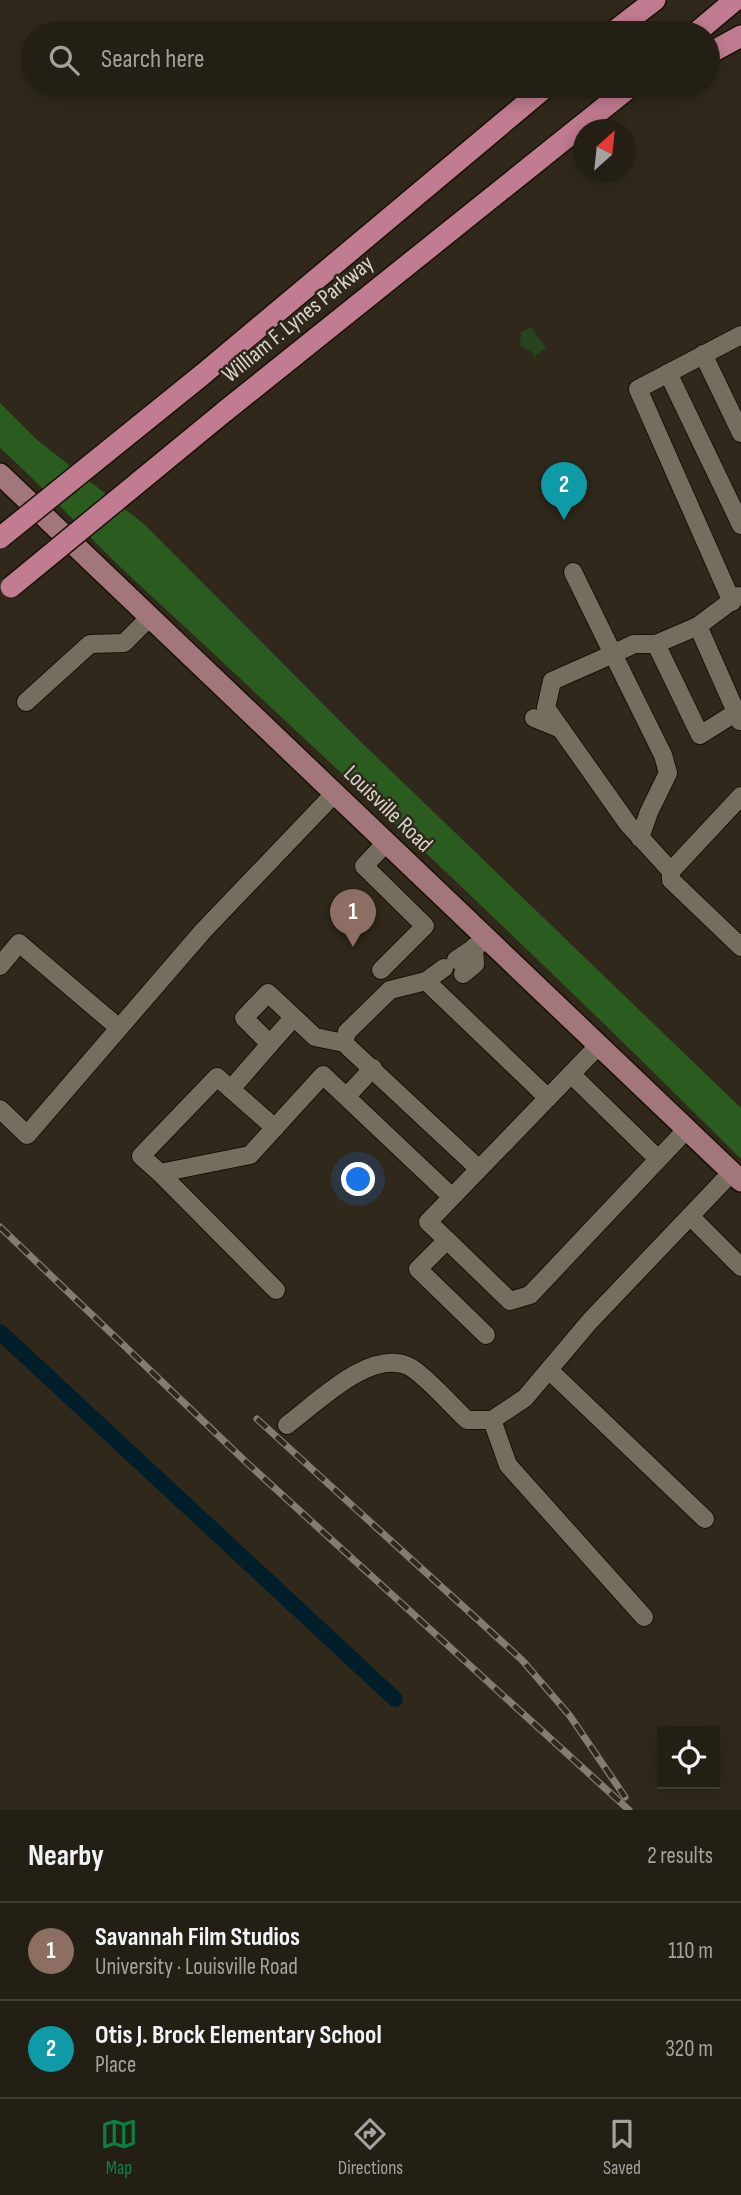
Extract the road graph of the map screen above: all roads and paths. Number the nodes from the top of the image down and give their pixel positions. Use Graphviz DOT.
graph roads {
  1 [pos="642,0"];
  2 [pos="655,0"];
  3 [pos="735,0"];
  4 [pos="622,21"];
  5 [pos="627,21"];
  6 [pos="710,21"];
  7 [pos="741,36"];
  8 [pos="720,47"];
  9 [pos="534,98"];
  10 [pos="616,98"];
  11 [pos="619,98"];
  12 [pos="611,102"];
  13 [pos="737,334"];
  14 [pos="703,354"];
  15 [pos="668,373"];
  16 [pos="741,433"];
  17 [pos="0,474"];
  18 [pos="741,525"];
  19 [pos="0,538"];
  20 [pos="573,572"];
  21 [pos="5,591"];
  22 [pos="736,598"];
  23 [pos="150,617"];
  24 [pos="698,626"];
  25 [pos="656,644"];
  26 [pos="613,654"];
  27 [pos="26,702"];
  28 [pos="534,718"];
  29 [pos="738,718"];
  30 [pos="561,729"];
  31 [pos="334,794"];
  32 [pos="741,796"];
  33 [pos="640,838"];
  34 [pos="386,843"];
  35 [pos="671,871"];
  36 [pos="481,943"];
  37 [pos="741,947"];
  38 [pos="0,965"];
  39 [pos="381,970"];
  40 [pos="432,987"];
  41 [pos="293,1018"];
  42 [pos="118,1028"];
  43 [pos="344,1043"];
  44 [pos="270,1044"];
  45 [pos="598,1045"];
  46 [pos="373,1068"];
  47 [pos="571,1074"];
  48 [pos="232,1089"];
  49 [pos="347,1096"];
  50 [pos="548,1098"];
  51 [pos="0,1109"];
  52 [pos="275,1128"];
  53 [pos="687,1129"];
  54 [pos="658,1159"];
  55 [pos="479,1169"];
  56 [pos="160,1173"];
  57 [pos="737,1177"];
  58 [pos="452,1197"];
  59 [pos="690,1216"];
  60 [pos="447,1240"];
  61 [pos="741,1267"];
  62 [pos="276,1290"];
  63 [pos="486,1335"];
  64 [pos="549,1370"];
  65 [pos="492,1420"];
  66 [pos="287,1424"];
  67 [pos="705,1518"];
  68 [pos="644,1617"];
  1 -- 4 [label="highway"];
  2 -- 5 [label="highway"];
  3 -- 6 [label="highway"];
  7 -- 8 [label="highway"];
  9 -- 19 [label="highway, William F. Lynes Parkway, bridge"];
  10 -- 12 [label="highway, William F. Lynes Parkway"];
  11 -- 12 [label="highway"];
  12 -- 21 [label="highway, William F. Lynes Parkway, bridge"];
  13 -- 14 [label="street"];
  14 -- 15 [label="street"];
  14 -- 16 [label="street"];
  15 -- 18 [label="street"];
  15 -- 22 [label="street"];
  17 -- 23 [label="main road, Louisville Road"];
  20 -- 26 [label="street"];
  22 -- 24 [label="street"];
  23 -- 27 [label="street"];
  23 -- 31 [label="main road, Louisville Road"];
  24 -- 25 [label="street"];
  24 -- 29 [label="street"];
  25 -- 26 [label="street"];
  25 -- 29 [label="street"];
  26 -- 30 [label="street"];
  26 -- 33 [label="street"];
  28 -- 30 [label="street"];
  30 -- 33 [label="street"];
  31 -- 34 [label="main road, Louisville Road"];
  31 -- 42 [label="street"];
  32 -- 35 [label="street"];
  33 -- 35 [label="street"];
  34 -- 36 [label="main road, Louisville Road"];
  34 -- 39 [label="street"];
  35 -- 37 [label="street"];
  36 -- 40 [label="street"];
  36 -- 45 [label="main road, Louisville Road"];
  38 -- 42 [label="street"];
  40 -- 43 [label="street"];
  40 -- 50 [label="street"];
  41 -- 43 [label="street"];
  41 -- 44 [label="street"];
  41 -- 44 [label="street"];
  42 -- 51 [label="street"];
  43 -- 46 [label="street"];
  44 -- 48 [label="street"];
  45 -- 47 [label="street"];
  45 -- 53 [label="main road, Louisville Road"];
  46 -- 49 [label="street"];
  46 -- 55 [label="street"];
  47 -- 50 [label="street"];
  47 -- 54 [label="street"];
  48 -- 52 [label="street"];
  48 -- 56 [label="street"];
  49 -- 52 [label="street"];
  49 -- 58 [label="street"];
  50 -- 55 [label="street"];
  52 -- 56 [label="street"];
  53 -- 54 [label="street"];
  53 -- 57 [label="main road, Louisville Road"];
  54 -- 60 [label="street"];
  55 -- 58 [label="street"];
  56 -- 62 [label="street"];
  57 -- 59 [label="street"];
  58 -- 60 [label="street"];
  59 -- 61 [label="street"];
  59 -- 64 [label="street"];
  60 -- 63 [label="street"];
  64 -- 65 [label="street"];
  64 -- 67 [label="street"];
  65 -- 66 [label="street"];
  65 -- 68 [label="street"];
}
